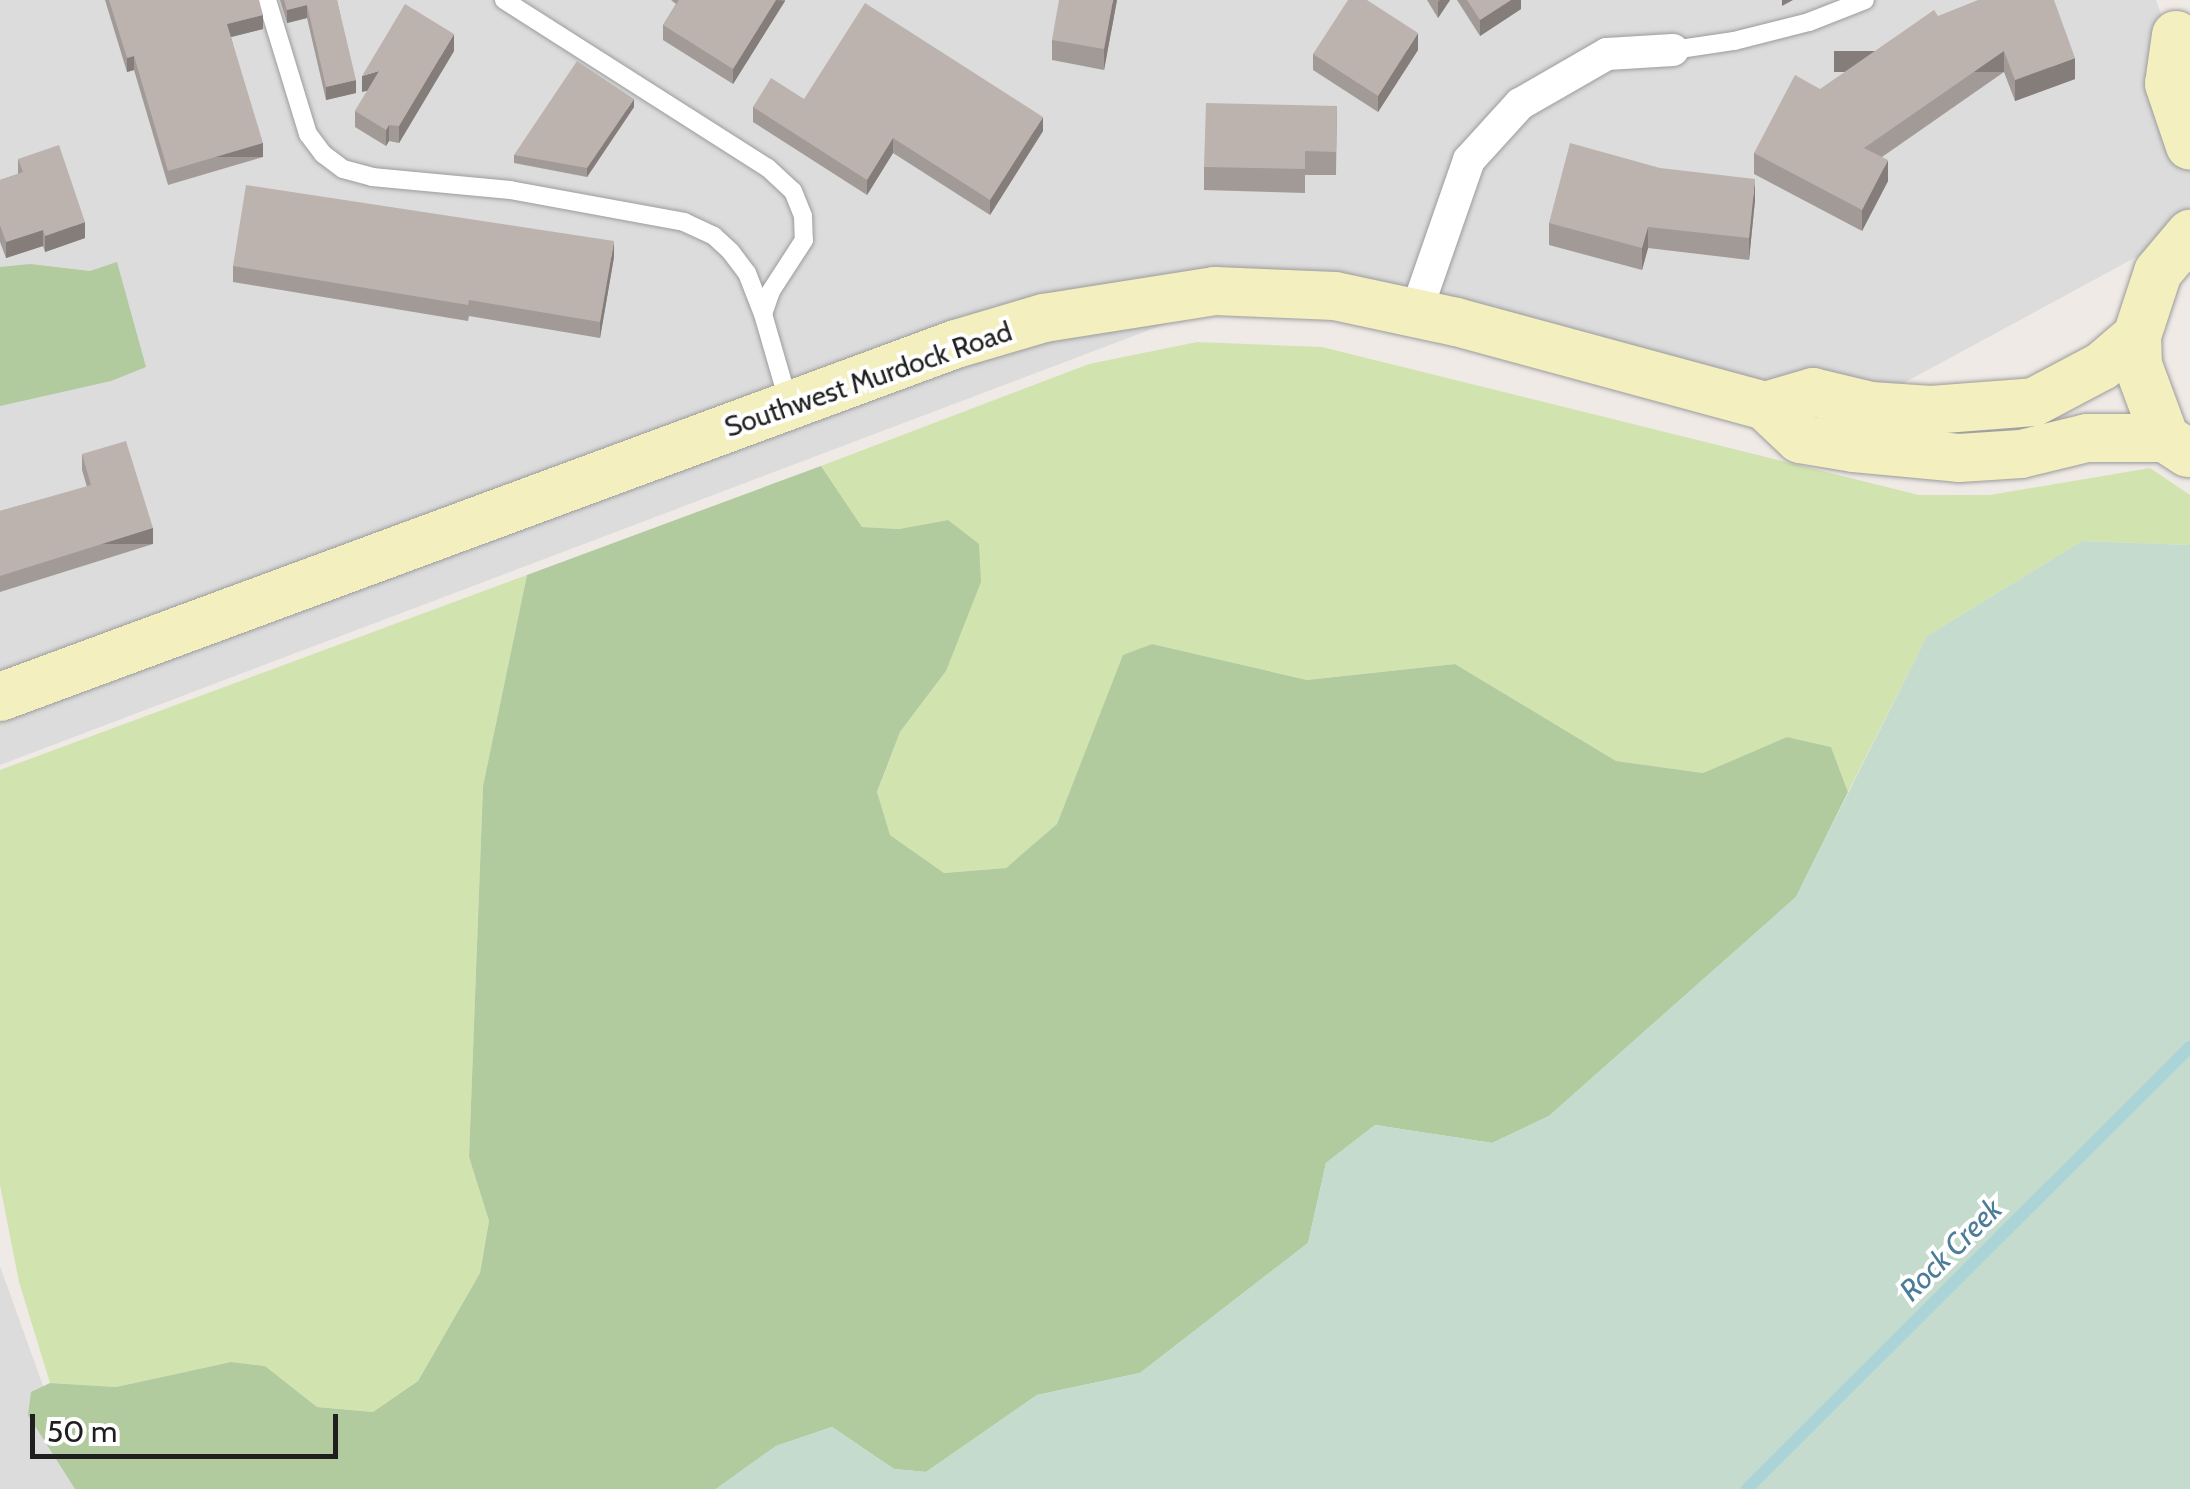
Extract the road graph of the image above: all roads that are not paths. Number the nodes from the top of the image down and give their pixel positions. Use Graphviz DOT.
graph roads {
  1 [pos="268,0"];
  2 [pos="504,0"];
  3 [pos="1865,0"];
  4 [pos="2176,28"];
  5 [pos="1673,50"];
  6 [pos="2190,146"];
  7 [pos="2190,234"];
  8 [pos="1416,312"];
  9 [pos="763,314"];
  10 [pos="2137,336"];
  11 [pos="790,404"];
  12 [pos="1765,406"];
  13 [pos="2178,446"];
  14 [pos="0,697"];
  1 -- 9 [label="lane"];
  2 -- 9 [label="lane"];
  3 -- 5 [label="lane"];
  4 -- 6 [label="main road"];
  5 -- 8 [label="street"];
  7 -- 10 [label="main road"];
  8 -- 11 [label="main road, Southwest Murdock Road"];
  8 -- 12 [label="main road, Southwest Murdock Road"];
  9 -- 11 [label="lane"];
  10 -- 12 [label="main road"];
  10 -- 13 [label="main road"];
  11 -- 14 [label="main road, Southwest Murdock Road"];
  12 -- 13 [label="main road, Southwest Murdock Road"];
}
